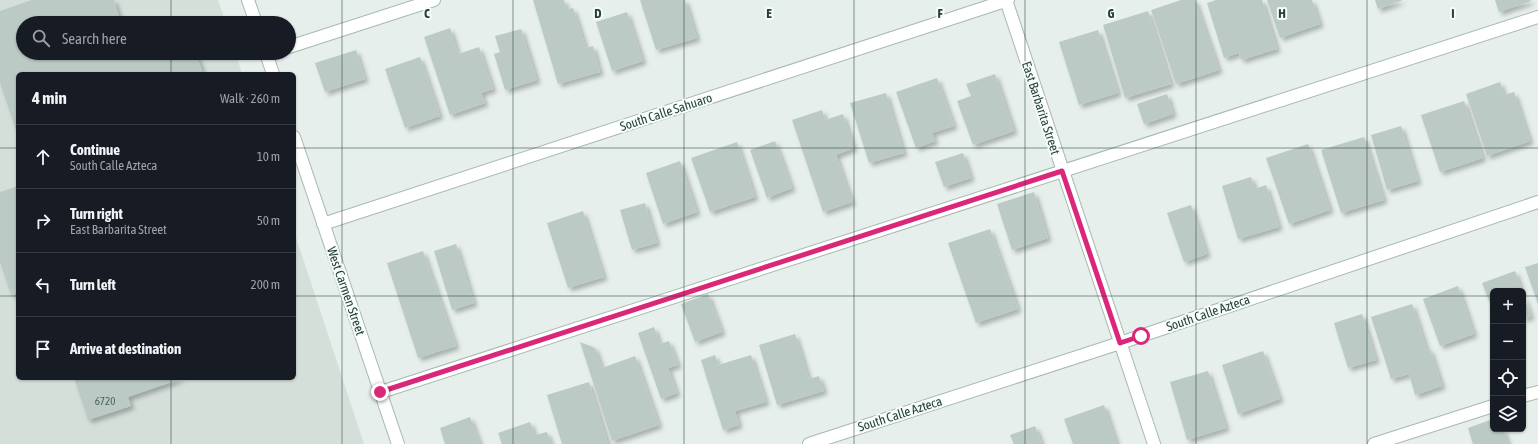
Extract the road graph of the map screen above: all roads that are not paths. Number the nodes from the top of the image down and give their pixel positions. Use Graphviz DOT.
graph roads {
  1 [pos="248,0"];
  2 [pos="434,0"];
  3 [pos="1007,0"];
  4 [pos="254,16"];
  5 [pos="1538,17"];
  6 [pos="296,45"];
  7 [pos="269,60"];
  8 [pos="272,72"];
  9 [pos="296,143"];
  10 [pos="1062,171"];
  11 [pos="1538,202"];
  12 [pos="323,224"];
  13 [pos="1120,343"];
  14 [pos="380,392"];
  15 [pos="1538,392"];
  16 [pos="1526,395"];
  17 [pos="1490,407"];
  18 [pos="398,444"];
  19 [pos="809,444"];
  20 [pos="1154,444"];
  21 [pos="1374,444"];
  1 -- 4 [label="street"];
  2 -- 6 [label="street"];
  3 -- 10 [label="street, East Barbarita Street"];
  3 -- 12 [label="street, South Calle Sahuaro"];
  5 -- 10 [label="street"];
  7 -- 8 [label="street"];
  9 -- 12 [label="street, West Carmen Street"];
  10 -- 13 [label="street, East Barbarita Street"];
  10 -- 14 [label="street"];
  11 -- 13 [label="street, South Calle Azteca"];
  12 -- 14 [label="street, West Carmen Street"];
  13 -- 19 [label="street, South Calle Azteca"];
  13 -- 20 [label="street, East Barbarita Street"];
  14 -- 18 [label="street, West Carmen Street"];
  15 -- 16 [label="street"];
  17 -- 21 [label="street"];
}
